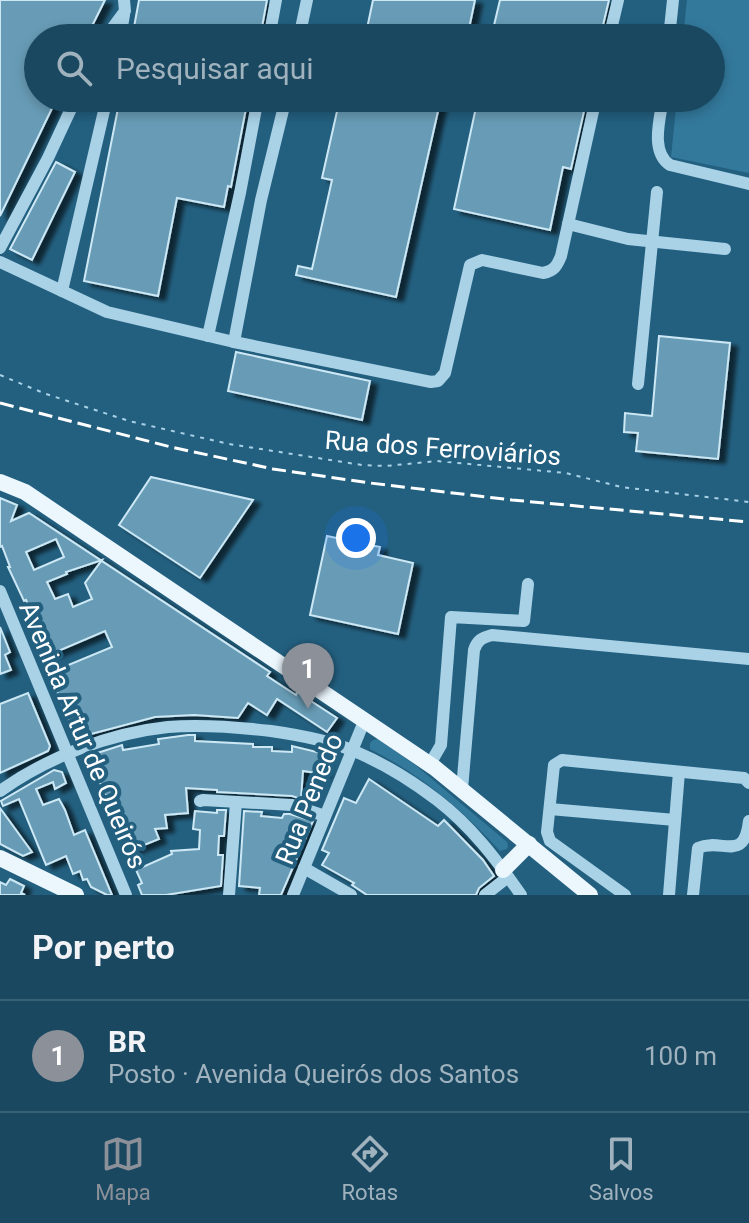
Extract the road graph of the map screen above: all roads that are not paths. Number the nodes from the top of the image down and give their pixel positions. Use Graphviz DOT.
graph roads {
  1 [pos="276,0"];
  2 [pos="307,0"];
  3 [pos="618,0"];
  4 [pos="673,0"];
  5 [pos="124,6"];
  6 [pos="113,24"];
  7 [pos="272,24"];
  8 [pos="302,24"];
  9 [pos="612,24"];
  10 [pos="670,24"];
  11 [pos="69,112"];
  12 [pos="104,112"];
  13 [pos="255,112"];
  14 [pos="283,112"];
  15 [pos="593,112"];
  16 [pos="662,112"];
  17 [pos="749,184"];
  18 [pos="657,192"];
  19 [pos="568,224"];
  20 [pos="652,243"];
  21 [pos="0,248"];
  22 [pos="725,249"];
  23 [pos="0,262"];
  24 [pos="62,291"];
  25 [pos="208,336"];
  26 [pos="234,342"];
  27 [pos="638,384"];
  28 [pos="0,482"];
  29 [pos="528,584"];
  30 [pos="0,591"];
  31 [pos="749,659"];
  32 [pos="365,719"];
  33 [pos="353,750"];
  34 [pos="67,754"];
  35 [pos="430,764"];
  36 [pos="679,772"];
  37 [pos="749,783"];
  38 [pos="462,789"];
  39 [pos="0,791"];
  40 [pos="200,801"];
  41 [pos="236,802"];
  42 [pos="550,809"];
  43 [pos="325,816"];
  44 [pos="675,820"];
  45 [pos="749,821"];
  46 [pos="529,844"];
  47 [pos="0,858"];
  48 [pos="304,868"];
  49 [pos="506,874"];
  50 [pos="76,895"];
  51 [pos="126,895"];
  52 [pos="229,895"];
  53 [pos="293,895"];
  54 [pos="351,895"];
  55 [pos="485,895"];
  56 [pos="521,895"];
  57 [pos="590,895"];
  58 [pos="625,895"];
  59 [pos="669,895"];
  60 [pos="693,895"];
  1 -- 7 [label="street"];
  2 -- 8 [label="street"];
  3 -- 9 [label="street"];
  4 -- 10 [label="street"];
  5 -- 6 [label="street"];
  11 -- 21 [label="street"];
  12 -- 24 [label="street"];
  13 -- 25 [label="street"];
  14 -- 26 [label="street"];
  15 -- 19 [label="street"];
  16 -- 17 [label="street"];
  18 -- 20 [label="street"];
  19 -- 20 [label="street"];
  19 -- 26 [label="street"];
  20 -- 22 [label="street"];
  20 -- 27 [label="street"];
  23 -- 24 [label="street"];
  24 -- 25 [label="street"];
  25 -- 26 [label="street"];
  28 -- 32 [label="main road"];
  29 -- 35 [label="street"];
  30 -- 34 [label="street, Avenida Artur de Queirós"];
  31 -- 38 [label="street"];
  32 -- 33 [label="street, Rua Penedo"];
  32 -- 35 [label="main road"];
  33 -- 34 [label="street"];
  33 -- 43 [label="street, Rua Penedo"];
  33 -- 49 [label="street"];
  34 -- 39 [label="street"];
  34 -- 51 [label="street, Avenida Artur de Queirós"];
  35 -- 38 [label="main road"];
  36 -- 37 [label="street"];
  36 -- 42 [label="street"];
  36 -- 44 [label="street"];
  38 -- 46 [label="main road"];
  40 -- 41 [label="street"];
  41 -- 43 [label="street"];
  41 -- 52 [label="street"];
  42 -- 44 [label="street"];
  42 -- 58 [label="street"];
  43 -- 48 [label="street, Rua Penedo"];
  44 -- 59 [label="street"];
  45 -- 60 [label="street"];
  46 -- 49 [label="main road"];
  46 -- 57 [label="main road"];
  47 -- 50 [label="main road"];
  48 -- 53 [label="street, Rua Penedo"];
  48 -- 54 [label="street"];
  49 -- 55 [label="street"];
  49 -- 56 [label="street"];
}
